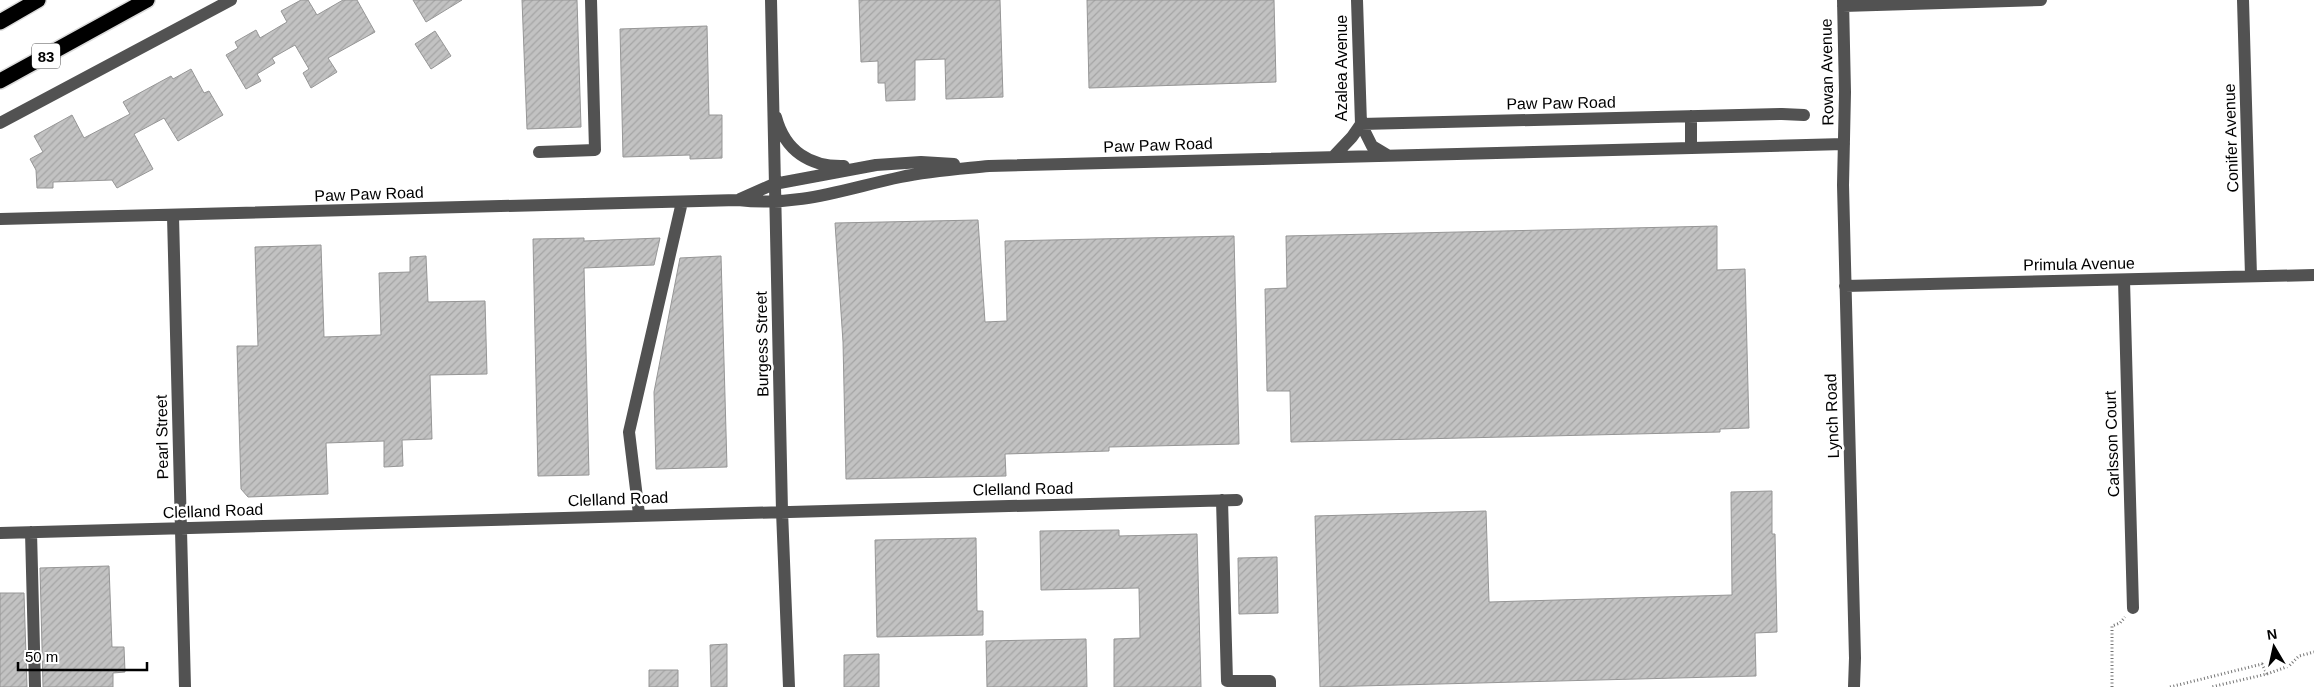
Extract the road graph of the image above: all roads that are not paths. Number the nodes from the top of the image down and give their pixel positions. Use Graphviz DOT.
graph roads {
  1 [pos="38,0"];
  2 [pos="147,0"];
  3 [pos="231,0"];
  4 [pos="591,0"];
  5 [pos="770,0"];
  6 [pos="1357,0"];
  7 [pos="2041,0"];
  8 [pos="2243,0"];
  9 [pos="1843,3"];
  10 [pos="0,22"];
  11 [pos="0,81"];
  12 [pos="772,98"];
  13 [pos="1804,115"];
  14 [pos="1691,116"];
  15 [pos="0,123"];
  16 [pos="1361,124"];
  17 [pos="1844,144"];
  18 [pos="1691,148"];
  19 [pos="540,152"];
  20 [pos="1387,155"];
  21 [pos="1334,156"];
  22 [pos="876,165"];
  23 [pos="989,166"];
  24 [pos="774,184"];
  25 [pos="738,200"];
  26 [pos="682,202"];
  27 [pos="775,203"];
  28 [pos="173,216"];
  29 [pos="0,219"];
  30 [pos="2314,275"];
  31 [pos="2252,276"];
  32 [pos="2124,280"];
  33 [pos="1845,286"];
  34 [pos="1222,500"];
  35 [pos="1237,500"];
  36 [pos="782,511"];
  37 [pos="639,514"];
  38 [pos="181,528"];
  39 [pos="31,532"];
  40 [pos="0,533"];
  41 [pos="2133,608"];
  42 [pos="35,687"];
  43 [pos="185,687"];
  44 [pos="789,687"];
  45 [pos="1270,687"];
  46 [pos="1854,687"];
  1 -- 10 [label="highway"];
  2 -- 11 [label="highway, 83"];
  3 -- 15 [label="street"];
  4 -- 19 [label="street"];
  5 -- 12 [label="street, Burgess Street"];
  6 -- 16 [label="street, Azalea Avenue"];
  7 -- 9 [label="street"];
  8 -- 31 [label="street, Conifer Avenue"];
  9 -- 17 [label="street, Rowan Avenue"];
  12 -- 22 [label="street"];
  12 -- 24 [label="street, Burgess Street"];
  13 -- 14 [label="street, Paw Paw Road"];
  14 -- 16 [label="street, Paw Paw Road"];
  14 -- 18 [label="street"];
  16 -- 20 [label="street"];
  16 -- 21 [label="street, Azalea Avenue"];
  17 -- 18 [label="street, Paw Paw Road"];
  17 -- 33 [label="street, Lynch Road"];
  18 -- 20 [label="street, Paw Paw Road"];
  20 -- 21 [label="street, Paw Paw Road"];
  21 -- 23 [label="street, Paw Paw Road"];
  22 -- 23 [label="street, Paw Paw Road"];
  22 -- 24 [label="street, Paw Paw Road"];
  23 -- 27 [label="street, Paw Paw Road"];
  24 -- 25 [label="street, Paw Paw Road"];
  24 -- 27 [label="street, Burgess Street"];
  25 -- 26 [label="street, Paw Paw Road"];
  25 -- 27 [label="street, Paw Paw Road"];
  26 -- 28 [label="street, Paw Paw Road"];
  26 -- 37 [label="street"];
  27 -- 36 [label="street, Burgess Street"];
  28 -- 29 [label="street, Paw Paw Road"];
  28 -- 38 [label="street, Pearl Street"];
  30 -- 31 [label="street, Primula Avenue"];
  31 -- 32 [label="street, Primula Avenue"];
  32 -- 33 [label="street, Primula Avenue"];
  32 -- 41 [label="street, Carlsson Court"];
  33 -- 46 [label="street, Lynch Road"];
  34 -- 35 [label="street, Clelland Road"];
  34 -- 36 [label="street, Clelland Road"];
  34 -- 45 [label="street"];
  36 -- 37 [label="street, Clelland Road"];
  36 -- 44 [label="street, Burgess Street"];
  37 -- 38 [label="street, Clelland Road"];
  38 -- 39 [label="street, Clelland Road"];
  38 -- 43 [label="street, Pearl Street"];
  39 -- 40 [label="street, Clelland Road"];
  39 -- 42 [label="street"];
}
